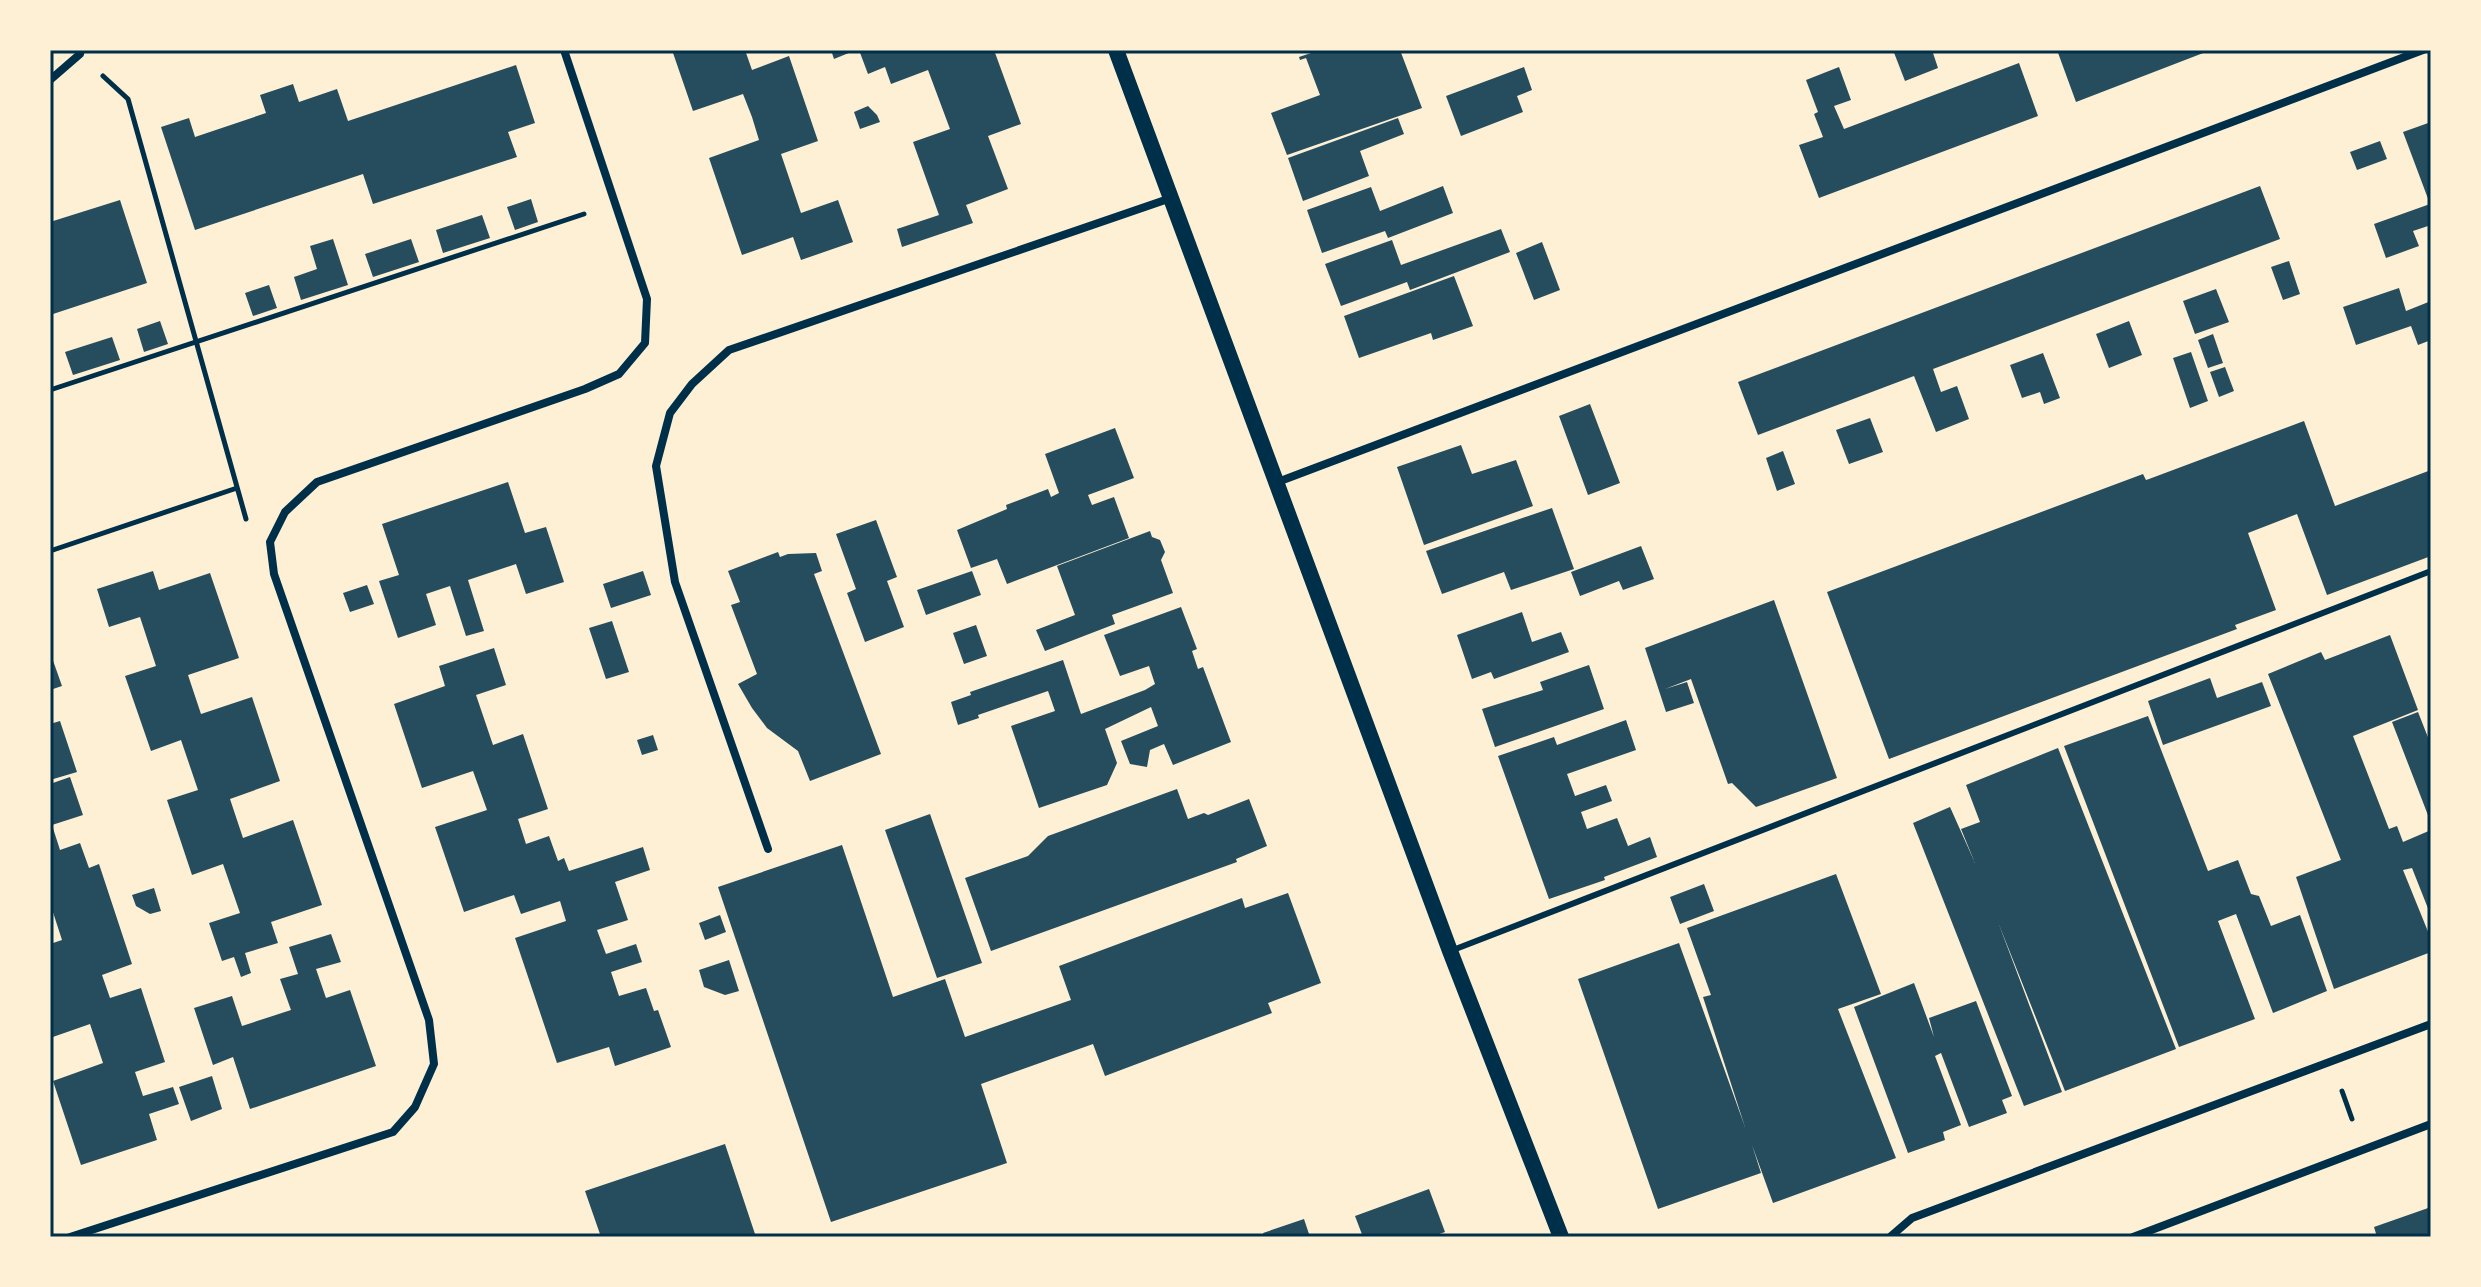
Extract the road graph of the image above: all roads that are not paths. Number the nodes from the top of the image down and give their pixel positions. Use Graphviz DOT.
graph roads {
  1 [pos="564,50"];
  2 [pos="1116,50"];
  3 [pos="2423,50"];
  4 [pos="80,52"];
  5 [pos="50,80"];
  6 [pos="1172,198"];
  7 [pos="1274,483"];
  8 [pos="2431,571"];
  9 [pos="768,849"];
  10 [pos="1450,951"];
  11 [pos="2431,1024"];
  12 [pos="2431,1124"];
  13 [pos="70,1237"];
  14 [pos="1561,1237"];
  15 [pos="1890,1237"];
  16 [pos="2133,1237"];
  1 -- 13 [label="street"];
  2 -- 6 [label="main road"];
  3 -- 7 [label="street"];
  4 -- 5 [label="street"];
  6 -- 7 [label="main road"];
  6 -- 9 [label="street"];
  7 -- 10 [label="main road"];
  8 -- 10 [label="lane"];
  10 -- 14 [label="main road"];
  11 -- 15 [label="street"];
  12 -- 16 [label="street"];
}
